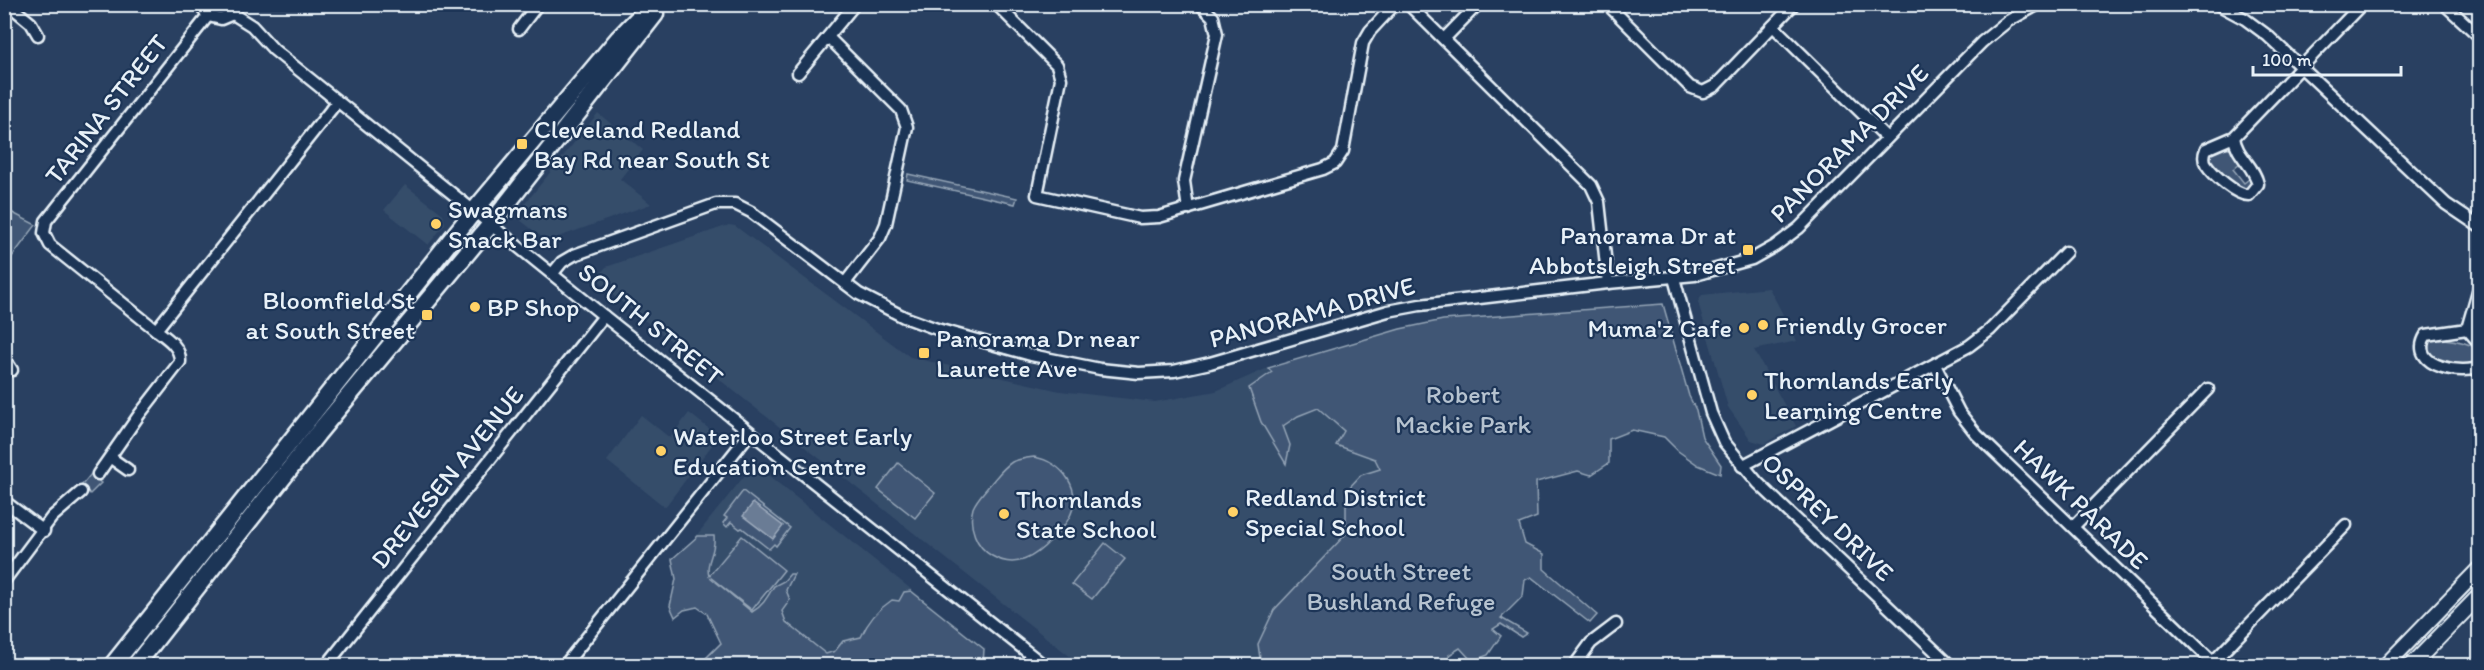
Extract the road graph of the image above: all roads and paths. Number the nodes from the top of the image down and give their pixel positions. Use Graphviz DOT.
graph roads {
  1 [pos="8,4"];
  2 [pos="201,4"];
  3 [pos="538,4"];
  4 [pos="652,4"];
  5 [pos="663,4"];
  6 [pos="855,4"];
  7 [pos="996,4"];
  8 [pos="1200,4"];
  9 [pos="1395,4"];
  10 [pos="1408,4"];
  11 [pos="1478,4"];
  12 [pos="1607,4"];
  13 [pos="1794,4"];
  14 [pos="2039,4"];
  15 [pos="2217,4"];
  16 [pos="2362,4"];
  17 [pos="2444,4"];
  18 [pos="236,9"];
  19 [pos="208,16"];
  20 [pos="1773,26"];
  21 [pos="519,29"];
  22 [pos="38,35"];
  23 [pos="828,37"];
  24 [pos="2480,37"];
  25 [pos="1444,39"];
  26 [pos="2301,67"];
  27 [pos="798,73"];
  28 [pos="337,102"];
  29 [pos="2234,137"];
  30 [pos="1887,138"];
  31 [pos="1188,209"];
  32 [pos="474,211"];
  33 [pos="491,224"];
  34 [pos="2480,227"];
  35 [pos="2066,252"];
  36 [pos="553,273"];
  37 [pos="1674,278"];
  38 [pos="1608,282"];
  39 [pos="845,283"];
  40 [pos="2480,284"];
  41 [pos="604,316"];
  42 [pos="2467,329"];
  43 [pos="156,330"];
  44 [pos="2480,344"];
  45 [pos="4,358"];
  46 [pos="1935,364"];
  47 [pos="2480,366"];
  48 [pos="12,370"];
  49 [pos="2208,389"];
  50 [pos="750,433"];
  51 [pos="111,458"];
  52 [pos="1742,466"];
  53 [pos="128,470"];
  54 [pos="98,474"];
  55 [pos="81,492"];
  56 [pos="4,501"];
  57 [pos="2346,525"];
  58 [pos="2073,527"];
  59 [pos="44,531"];
  60 [pos="2480,568"];
  61 [pos="4,581"];
  62 [pos="2480,595"];
  63 [pos="1616,624"];
  64 [pos="2211,664"];
  65 [pos="112,666"];
  66 [pos="135,666"];
  67 [pos="326,666"];
  68 [pos="564,666"];
  69 [pos="1044,666"];
  70 [pos="1574,666"];
  71 [pos="1951,666"];
  72 [pos="2385,666"];
  73 [pos="2411,666"];
  1 -- 22 [label="street"];
  2 -- 19 [label="street"];
  3 -- 21 [label="street"];
  4 -- 32 [label="highway"];
  5 -- 33 [label="highway"];
  6 -- 23 [label="street"];
  7 -- 31 [label="street"];
  8 -- 31 [label="street"];
  9 -- 31 [label="street"];
  10 -- 25 [label="street"];
  11 -- 25 [label="street"];
  12 -- 20 [label="street"];
  13 -- 20 [label="street"];
  14 -- 30 [label="street, PANORAMA DRIVE"];
  15 -- 26 [label="street"];
  16 -- 26 [label="street"];
  17 -- 24 [label="street"];
  18 -- 19 [label="street, SOUTH STREET"];
  18 -- 28 [label="street, SOUTH STREET"];
  19 -- 43 [label="street, TARINA STREET"];
  20 -- 30 [label="street"];
  23 -- 27 [label="street"];
  23 -- 39 [label="street"];
  25 -- 38 [label="street"];
  26 -- 29 [label="street"];
  26 -- 34 [label="street"];
  28 -- 32 [label="street, SOUTH STREET"];
  28 -- 43 [label="street"];
  29 -- 29 [label="street"];
  30 -- 37 [label="street, PANORAMA DRIVE"];
  32 -- 33 [label="street, SOUTH STREET"];
  32 -- 65 [label="highway"];
  33 -- 36 [label="street, SOUTH STREET"];
  33 -- 66 [label="highway"];
  35 -- 46 [label="street"];
  36 -- 39 [label="street, PANORAMA DRIVE"];
  36 -- 41 [label="street, SOUTH STREET"];
  37 -- 38 [label="street, PANORAMA DRIVE"];
  37 -- 52 [label="street, OSPREY DRIVE"];
  38 -- 39 [label="street, PANORAMA DRIVE"];
  40 -- 42 [label="street"];
  41 -- 50 [label="street, SOUTH STREET"];
  41 -- 67 [label="street, DREVESEN AVENUE"];
  42 -- 44 [label="street"];
  42 -- 47 [label="street"];
  43 -- 51 [label="street"];
  45 -- 48 [label="street"];
  46 -- 52 [label="street"];
  46 -- 58 [label="street, HAWK PARADE"];
  49 -- 58 [label="street"];
  50 -- 68 [label="street"];
  50 -- 69 [label="street, SOUTH STREET"];
  51 -- 53 [label="street"];
  51 -- 54 [label="street"];
  52 -- 71 [label="street, OSPREY DRIVE"];
  55 -- 59 [label="street"];
  56 -- 59 [label="street"];
  57 -- 64 [label="street"];
  58 -- 64 [label="street, HAWK PARADE"];
  59 -- 61 [label="street"];
  60 -- 72 [label="main road"];
  62 -- 73 [label="main road"];
  63 -- 70 [label="street"];
}
